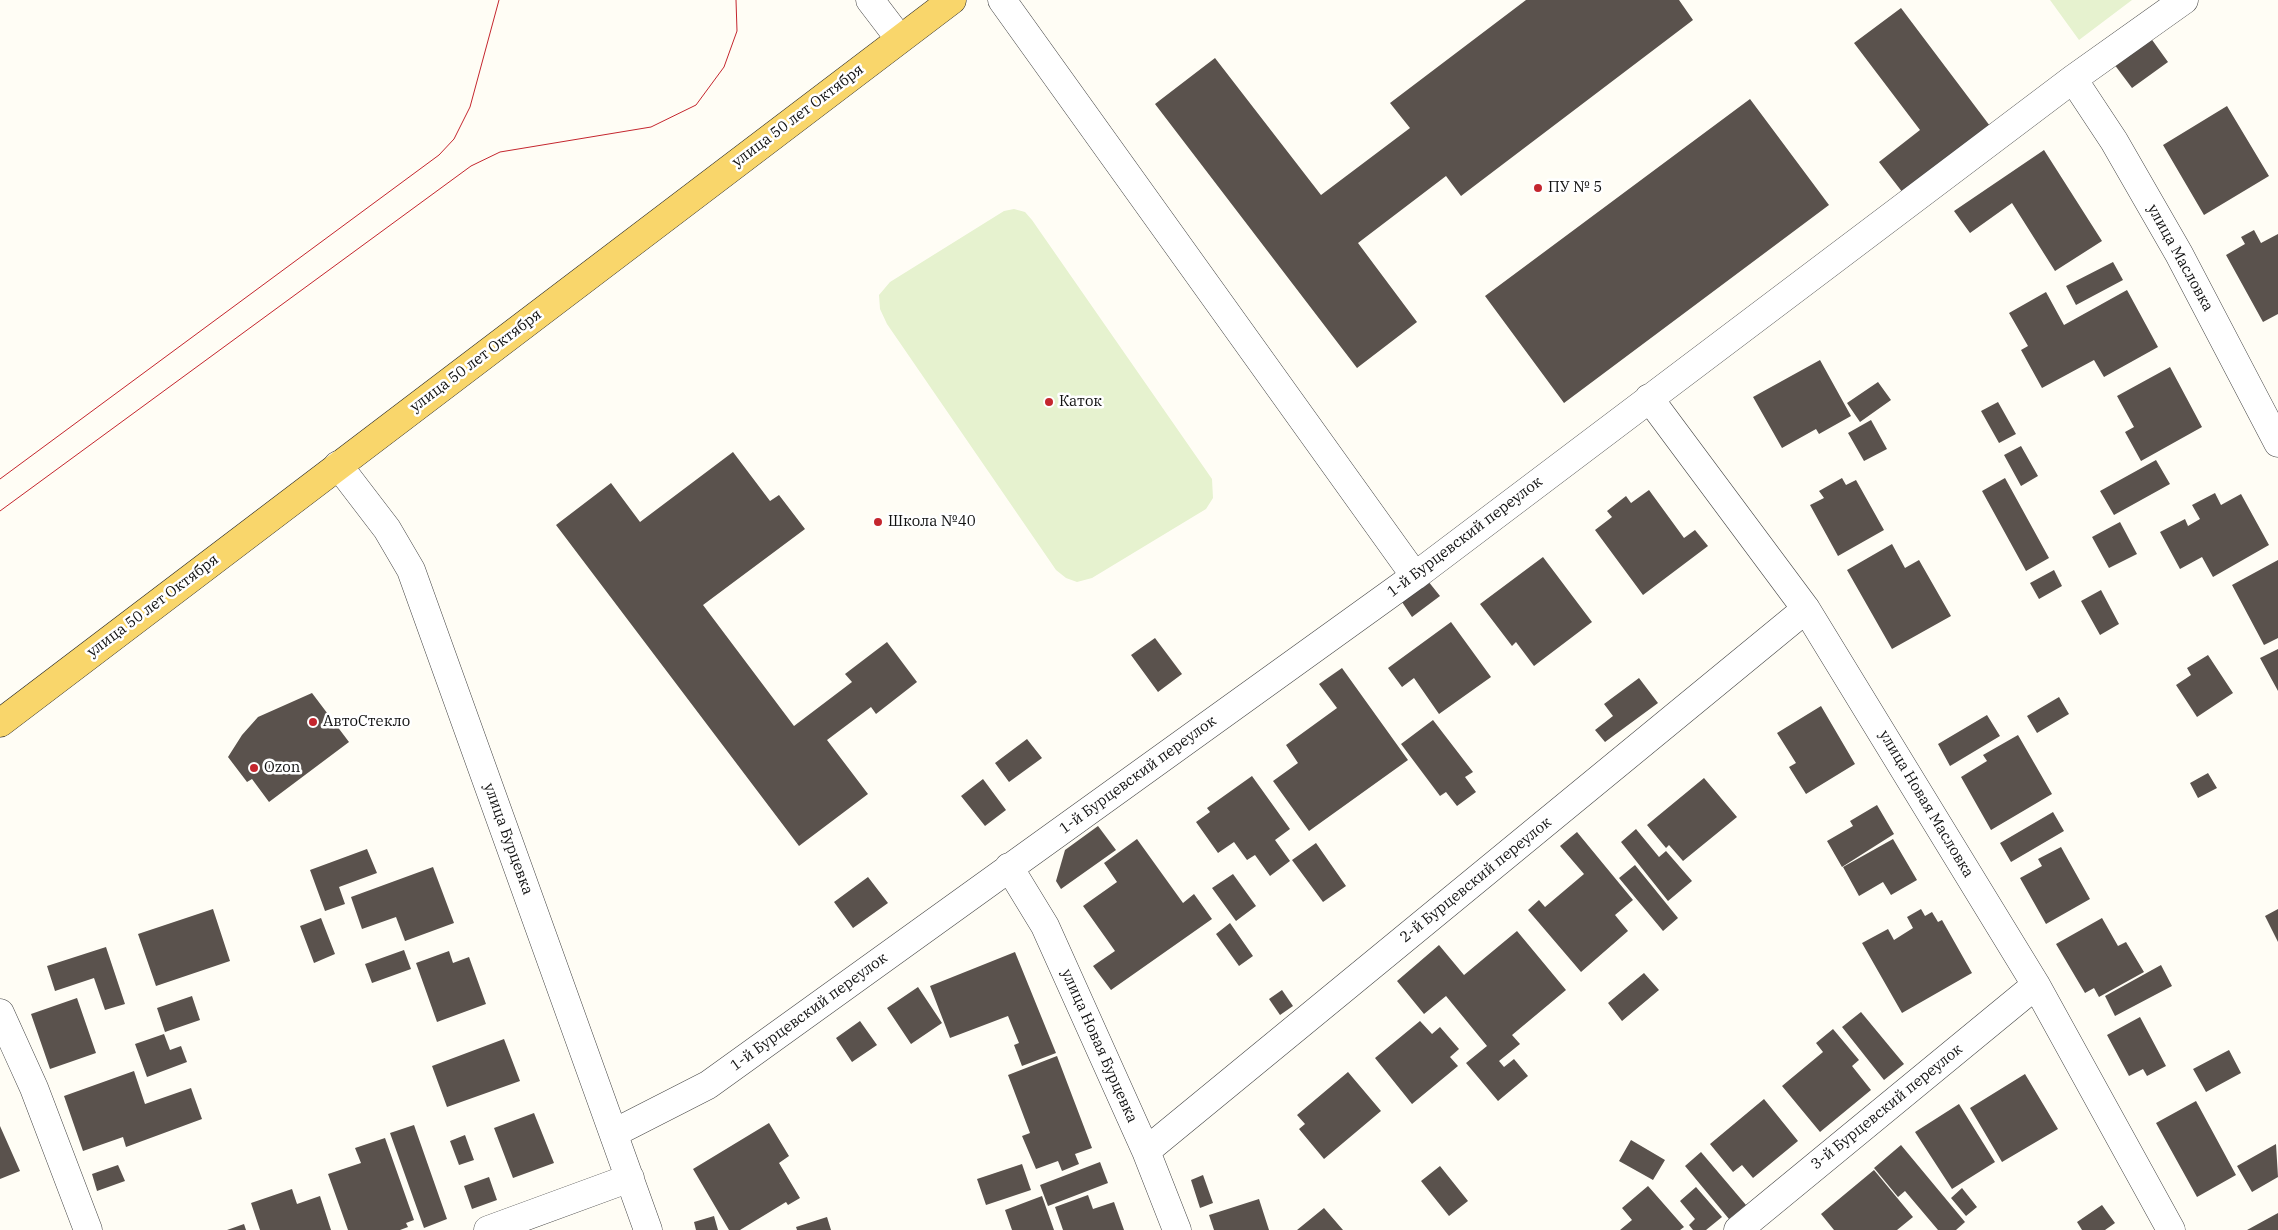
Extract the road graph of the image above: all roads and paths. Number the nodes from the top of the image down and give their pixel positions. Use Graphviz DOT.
graph roads {
  1 [pos="870,0"];
  2 [pos="952,0"];
  3 [pos="1002,0"];
  4 [pos="2184,0"];
  5 [pos="899,38"];
  6 [pos="2073,79"];
  7 [pos="1649,398"];
  8 [pos="2278,443"];
  9 [pos="338,465"];
  10 [pos="1415,576"];
  11 [pos="1806,608"];
  12 [pos="0,722"];
  13 [pos="1009,867"];
  14 [pos="2036,985"];
  15 [pos="0,1014"];
  16 [pos="614,1133"];
  17 [pos="1146,1151"];
  18 [pos="630,1178"];
  19 [pos="88,1230"];
  20 [pos="488,1230"];
  21 [pos="648,1230"];
  22 [pos="1177,1230"];
  23 [pos="1738,1230"];
  24 [pos="2171,1230"];
  1 -- 5 [label="street"];
  2 -- 5 [label="main road, улица 50 лет Октября"];
  3 -- 10 [label="street"];
  4 -- 6 [label="street, 1-й Бурцевский переулок"];
  5 -- 9 [label="main road, улица 50 лет Октября"];
  6 -- 7 [label="street, 1-й Бурцевский переулок"];
  6 -- 8 [label="street, улица Масловка"];
  7 -- 10 [label="street, 1-й Бурцевский переулок"];
  7 -- 11 [label="street, улица Новая Масловка"];
  9 -- 12 [label="main road, улица 50 лет Октября"];
  9 -- 16 [label="street, улица Бурцевка"];
  10 -- 13 [label="street, 1-й Бурцевский переулок"];
  11 -- 14 [label="street, улица Новая Масловка"];
  11 -- 17 [label="street, 2-й Бурцевский переулок"];
  13 -- 16 [label="street, 1-й Бурцевский переулок"];
  13 -- 17 [label="street, улица Новая Бурцевка"];
  14 -- 23 [label="street, 3-й Бурцевский переулок"];
  14 -- 24 [label="street, улица Новая Масловка"];
  15 -- 19 [label="street"];
  16 -- 18 [label="street, улица Бурцевка"];
  17 -- 22 [label="street, улица Новая Бурцевка"];
  18 -- 20 [label="street"];
  18 -- 21 [label="street, улица Бурцевка"];
}
